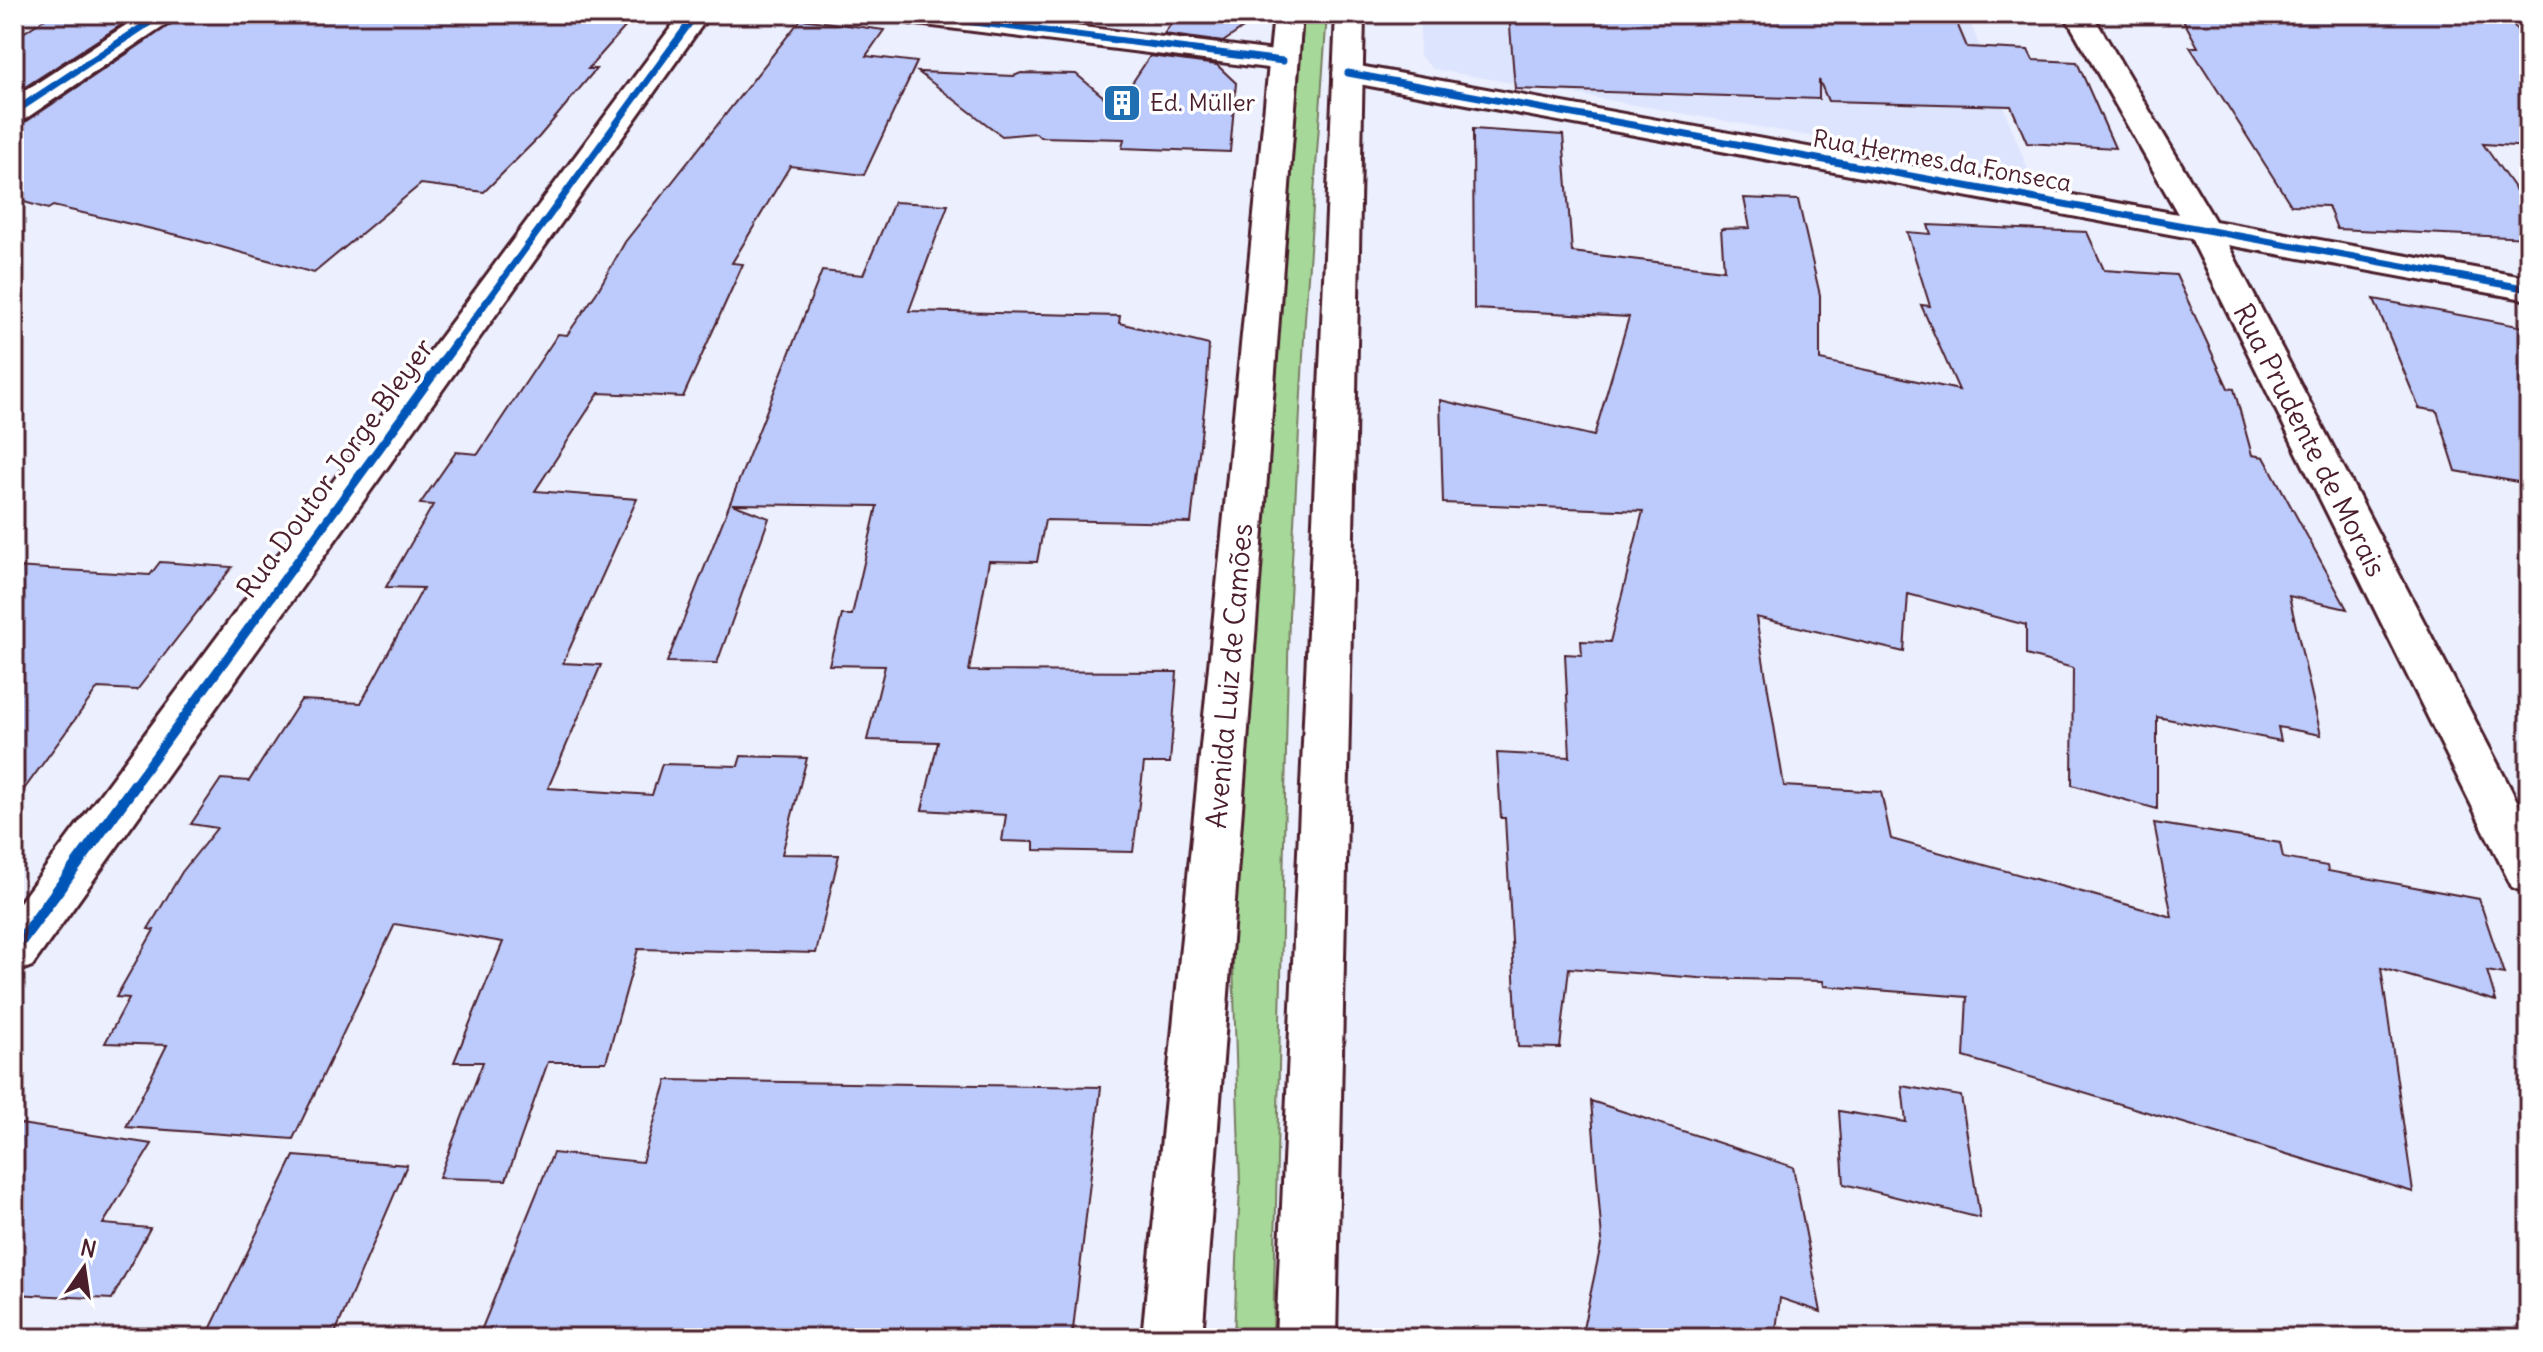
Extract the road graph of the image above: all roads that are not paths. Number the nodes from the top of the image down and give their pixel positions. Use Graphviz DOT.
graph roads {
  1 [pos="162,14"];
  2 [pos="696,14"];
  3 [pos="909,14"];
  4 [pos="1288,14"];
  5 [pos="1350,14"];
  6 [pos="2078,14"];
  7 [pos="1283,61"];
  8 [pos="1348,73"];
  9 [pos="14,112"];
  10 [pos="2203,229"];
  11 [pos="2529,289"];
  12 [pos="2525,856"];
  13 [pos="14,950"];
  14 [pos="1172,1338"];
  15 [pos="1306,1338"];
  1 -- 9 [label="street"];
  2 -- 13 [label="street, Rua Doutor Jorge Bleyer"];
  3 -- 7 [label="street"];
  4 -- 7 [label="street, Avenida Luiz de Camões"];
  5 -- 8 [label="street"];
  6 -- 10 [label="street, Rua Prudente de Morais"];
  7 -- 14 [label="street, Avenida Luiz de Camões"];
  8 -- 10 [label="street, Rua Hermes da Fonseca"];
  8 -- 15 [label="street"];
  10 -- 11 [label="street, Rua Hermes da Fonseca"];
  10 -- 12 [label="street, Rua Prudente de Morais"];
}
